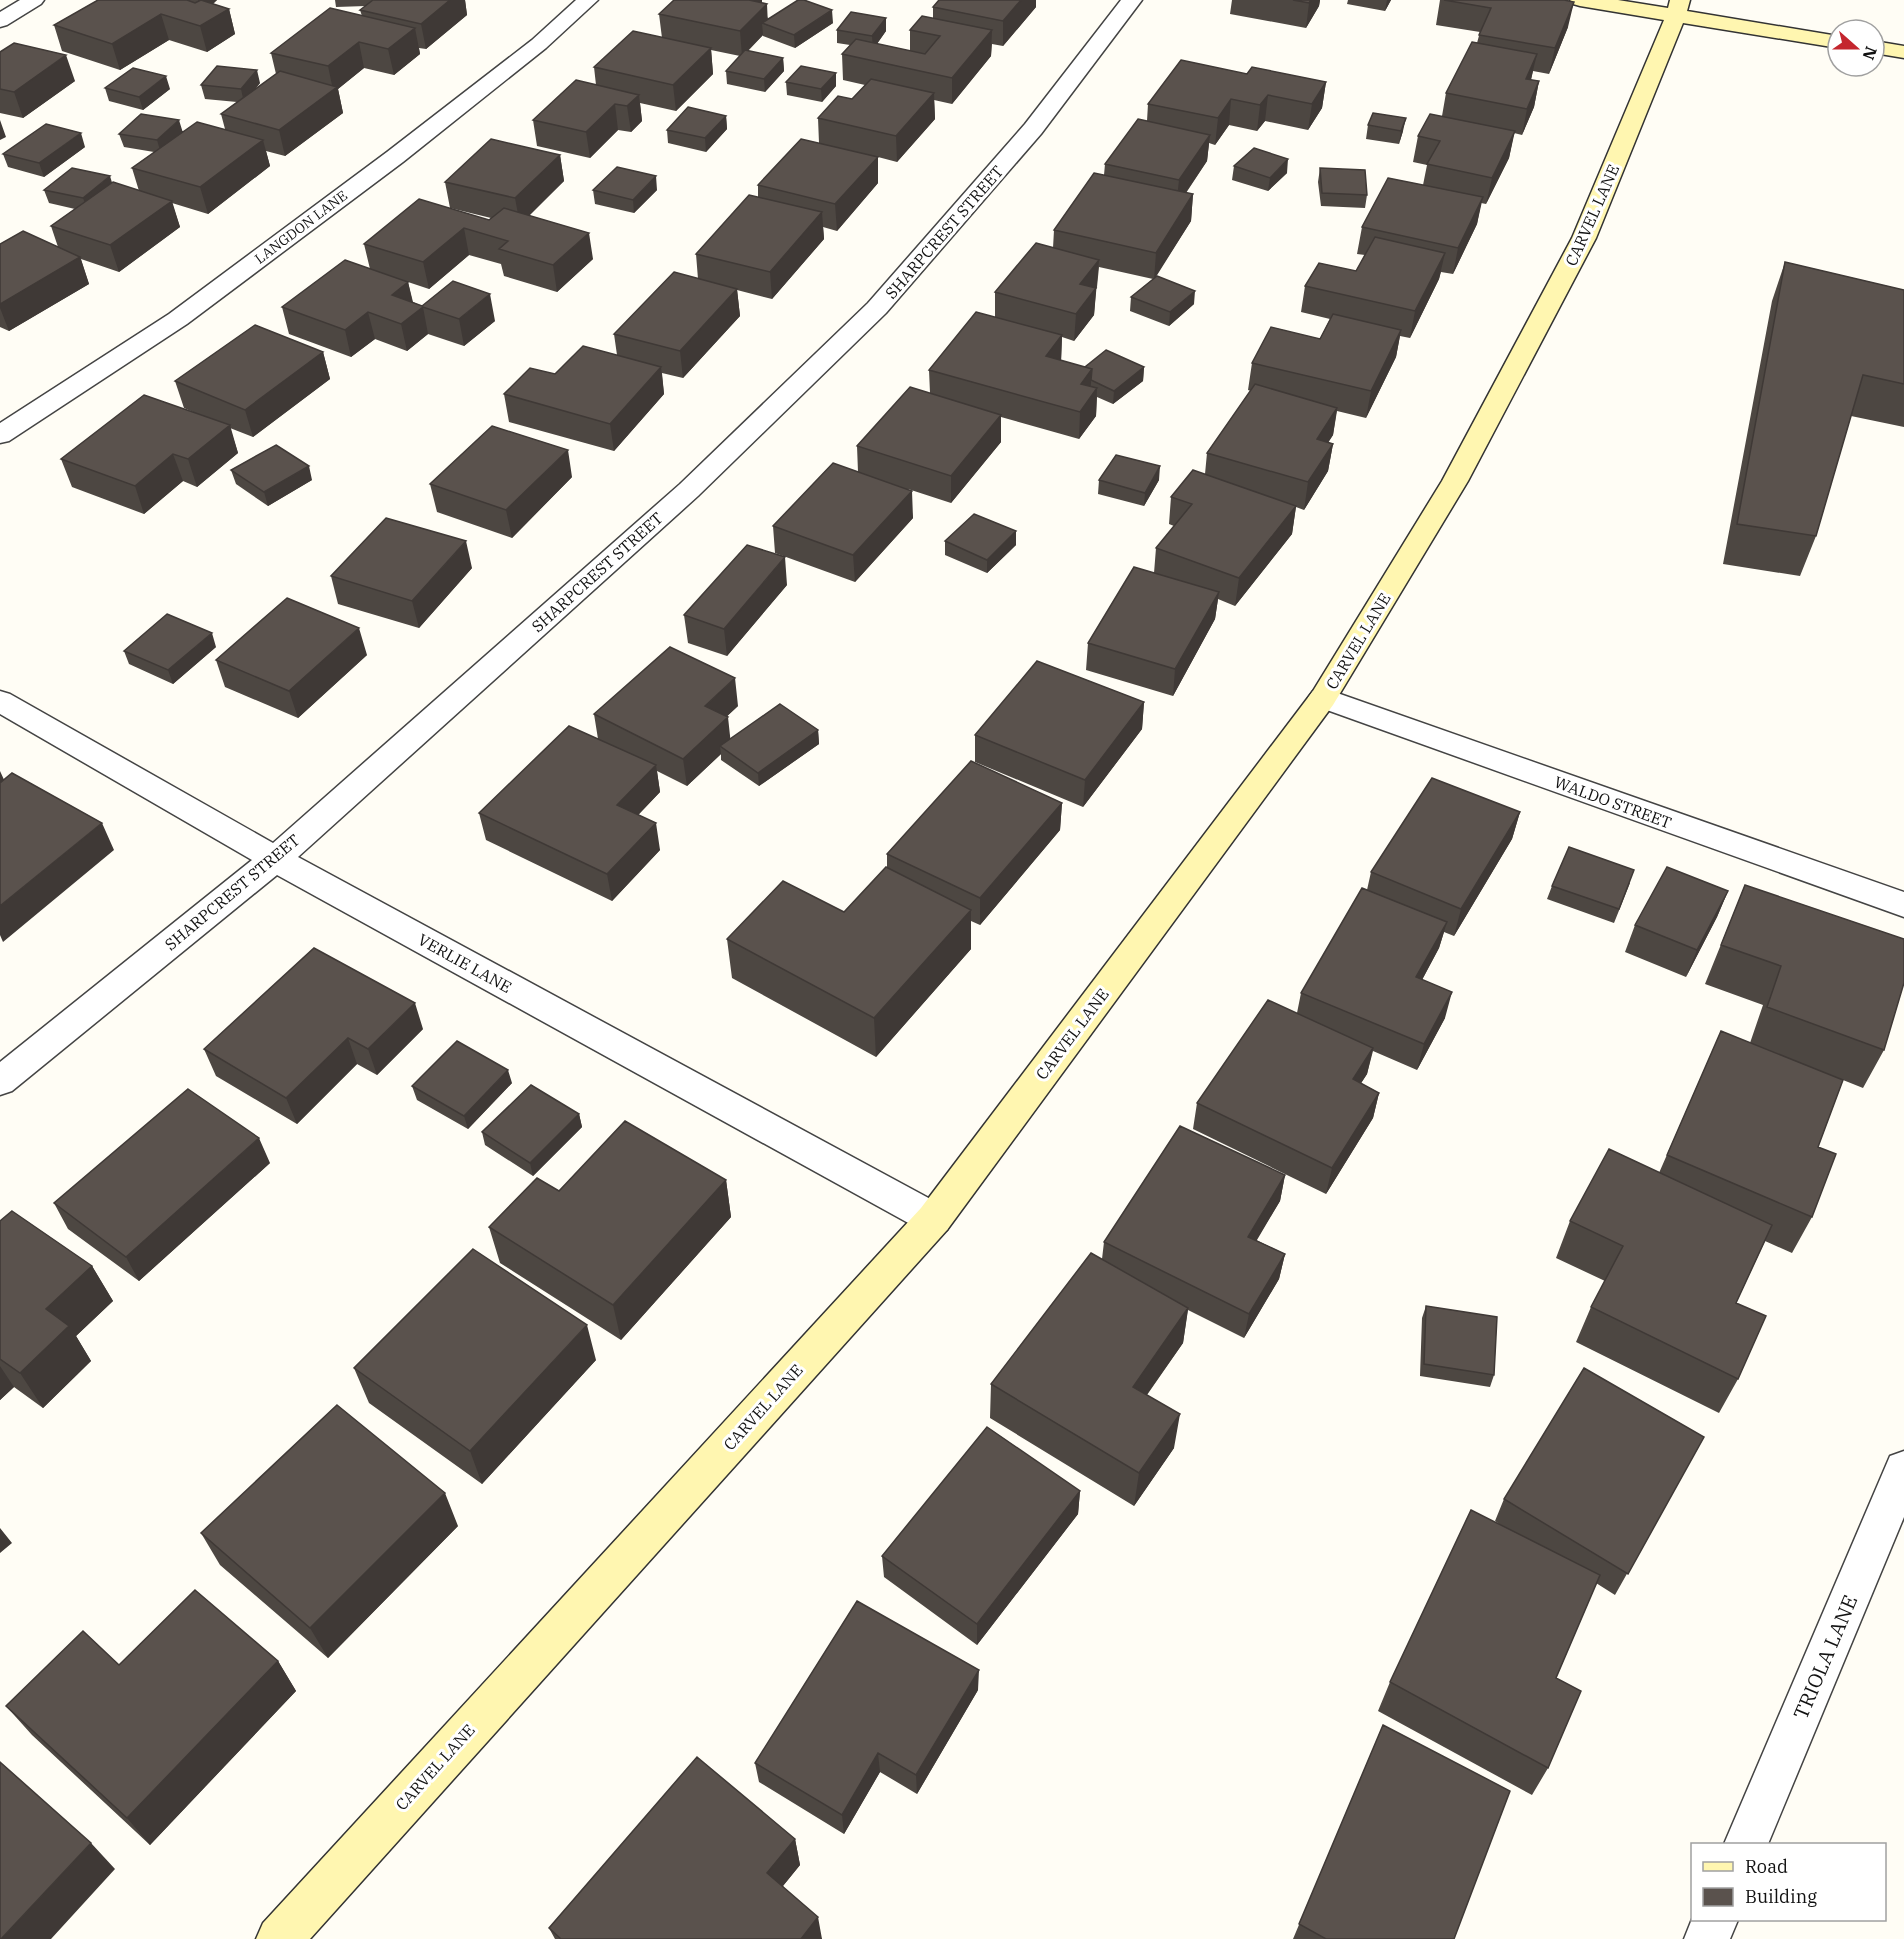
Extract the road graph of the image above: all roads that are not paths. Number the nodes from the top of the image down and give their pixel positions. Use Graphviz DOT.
graph roads {
  1 [pos="34,0"];
  2 [pos="588,0"];
  3 [pos="1132,0"];
  4 [pos="1580,0"];
  5 [pos="1678,8"];
  6 [pos="0,21"];
  7 [pos="1826,39"];
  8 [pos="1886,49"];
  9 [pos="1904,52"];
  10 [pos="0,435"];
  11 [pos="1323,698"];
  12 [pos="0,701"];
  13 [pos="275,859"];
  14 [pos="1904,905"];
  15 [pos="0,1081"];
  16 [pos="934,1219"];
  17 [pos="1904,1469"];
  18 [pos="1747,1843"];
  19 [pos="1715,1921"];
  20 [pos="279,1939"];
  21 [pos="1707,1939"];
  1 -- 6 [label="street"];
  2 -- 10 [label="street, LANGDON LANE"];
  3 -- 13 [label="street, SHARPCREST STREET"];
  4 -- 5 [label="street"];
  5 -- 7 [label="street"];
  5 -- 11 [label="street, CARVEL LANE"];
  8 -- 9 [label="street"];
  11 -- 14 [label="street, WALDO STREET"];
  11 -- 16 [label="street, CARVEL LANE"];
  12 -- 13 [label="street, VERLIE LANE"];
  13 -- 15 [label="street, SHARPCREST STREET"];
  13 -- 16 [label="street, VERLIE LANE"];
  16 -- 20 [label="street, CARVEL LANE"];
  17 -- 18 [label="street, TRIOLA LANE"];
  19 -- 21 [label="street"];
}
